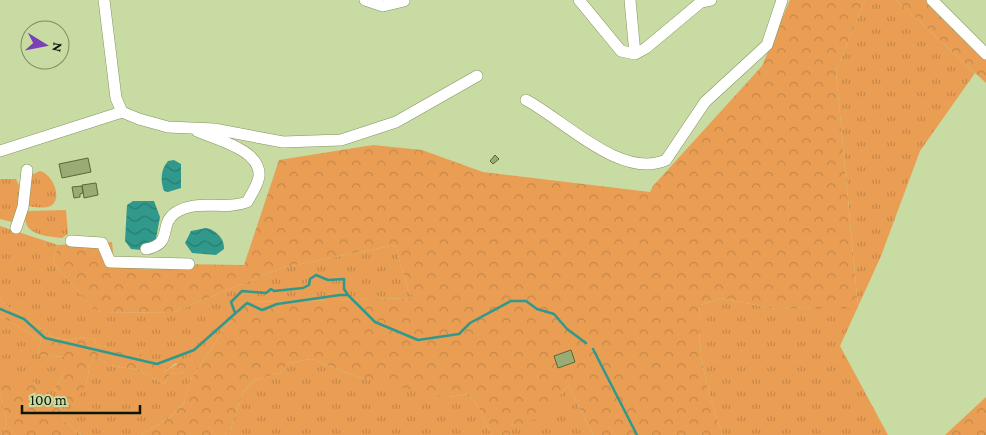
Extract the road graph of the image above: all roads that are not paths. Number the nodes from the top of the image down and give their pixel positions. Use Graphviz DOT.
graph roads {
  1 [pos="104,0"];
  2 [pos="365,0"];
  3 [pos="579,0"];
  4 [pos="630,0"];
  5 [pos="782,0"];
  6 [pos="932,0"];
  7 [pos="404,1"];
  8 [pos="704,1"];
  9 [pos="380,3"];
  10 [pos="635,54"];
  11 [pos="986,54"];
  12 [pos="477,76"];
  13 [pos="526,100"];
  14 [pos="122,112"];
  15 [pos="194,129"];
  16 [pos="0,151"];
  17 [pos="27,170"];
  18 [pos="16,228"];
  19 [pos="71,241"];
  20 [pos="146,249"];
  21 [pos="189,264"];
  1 -- 14 [label="street"];
  2 -- 9 [label="street"];
  3 -- 10 [label="street"];
  4 -- 10 [label="street"];
  5 -- 13 [label="street"];
  6 -- 11 [label="street"];
  7 -- 9 [label="street"];
  8 -- 10 [label="street"];
  12 -- 15 [label="street"];
  14 -- 15 [label="street"];
  14 -- 16 [label="street"];
  15 -- 20 [label="street"];
  17 -- 18 [label="street"];
  19 -- 21 [label="street"];
}
